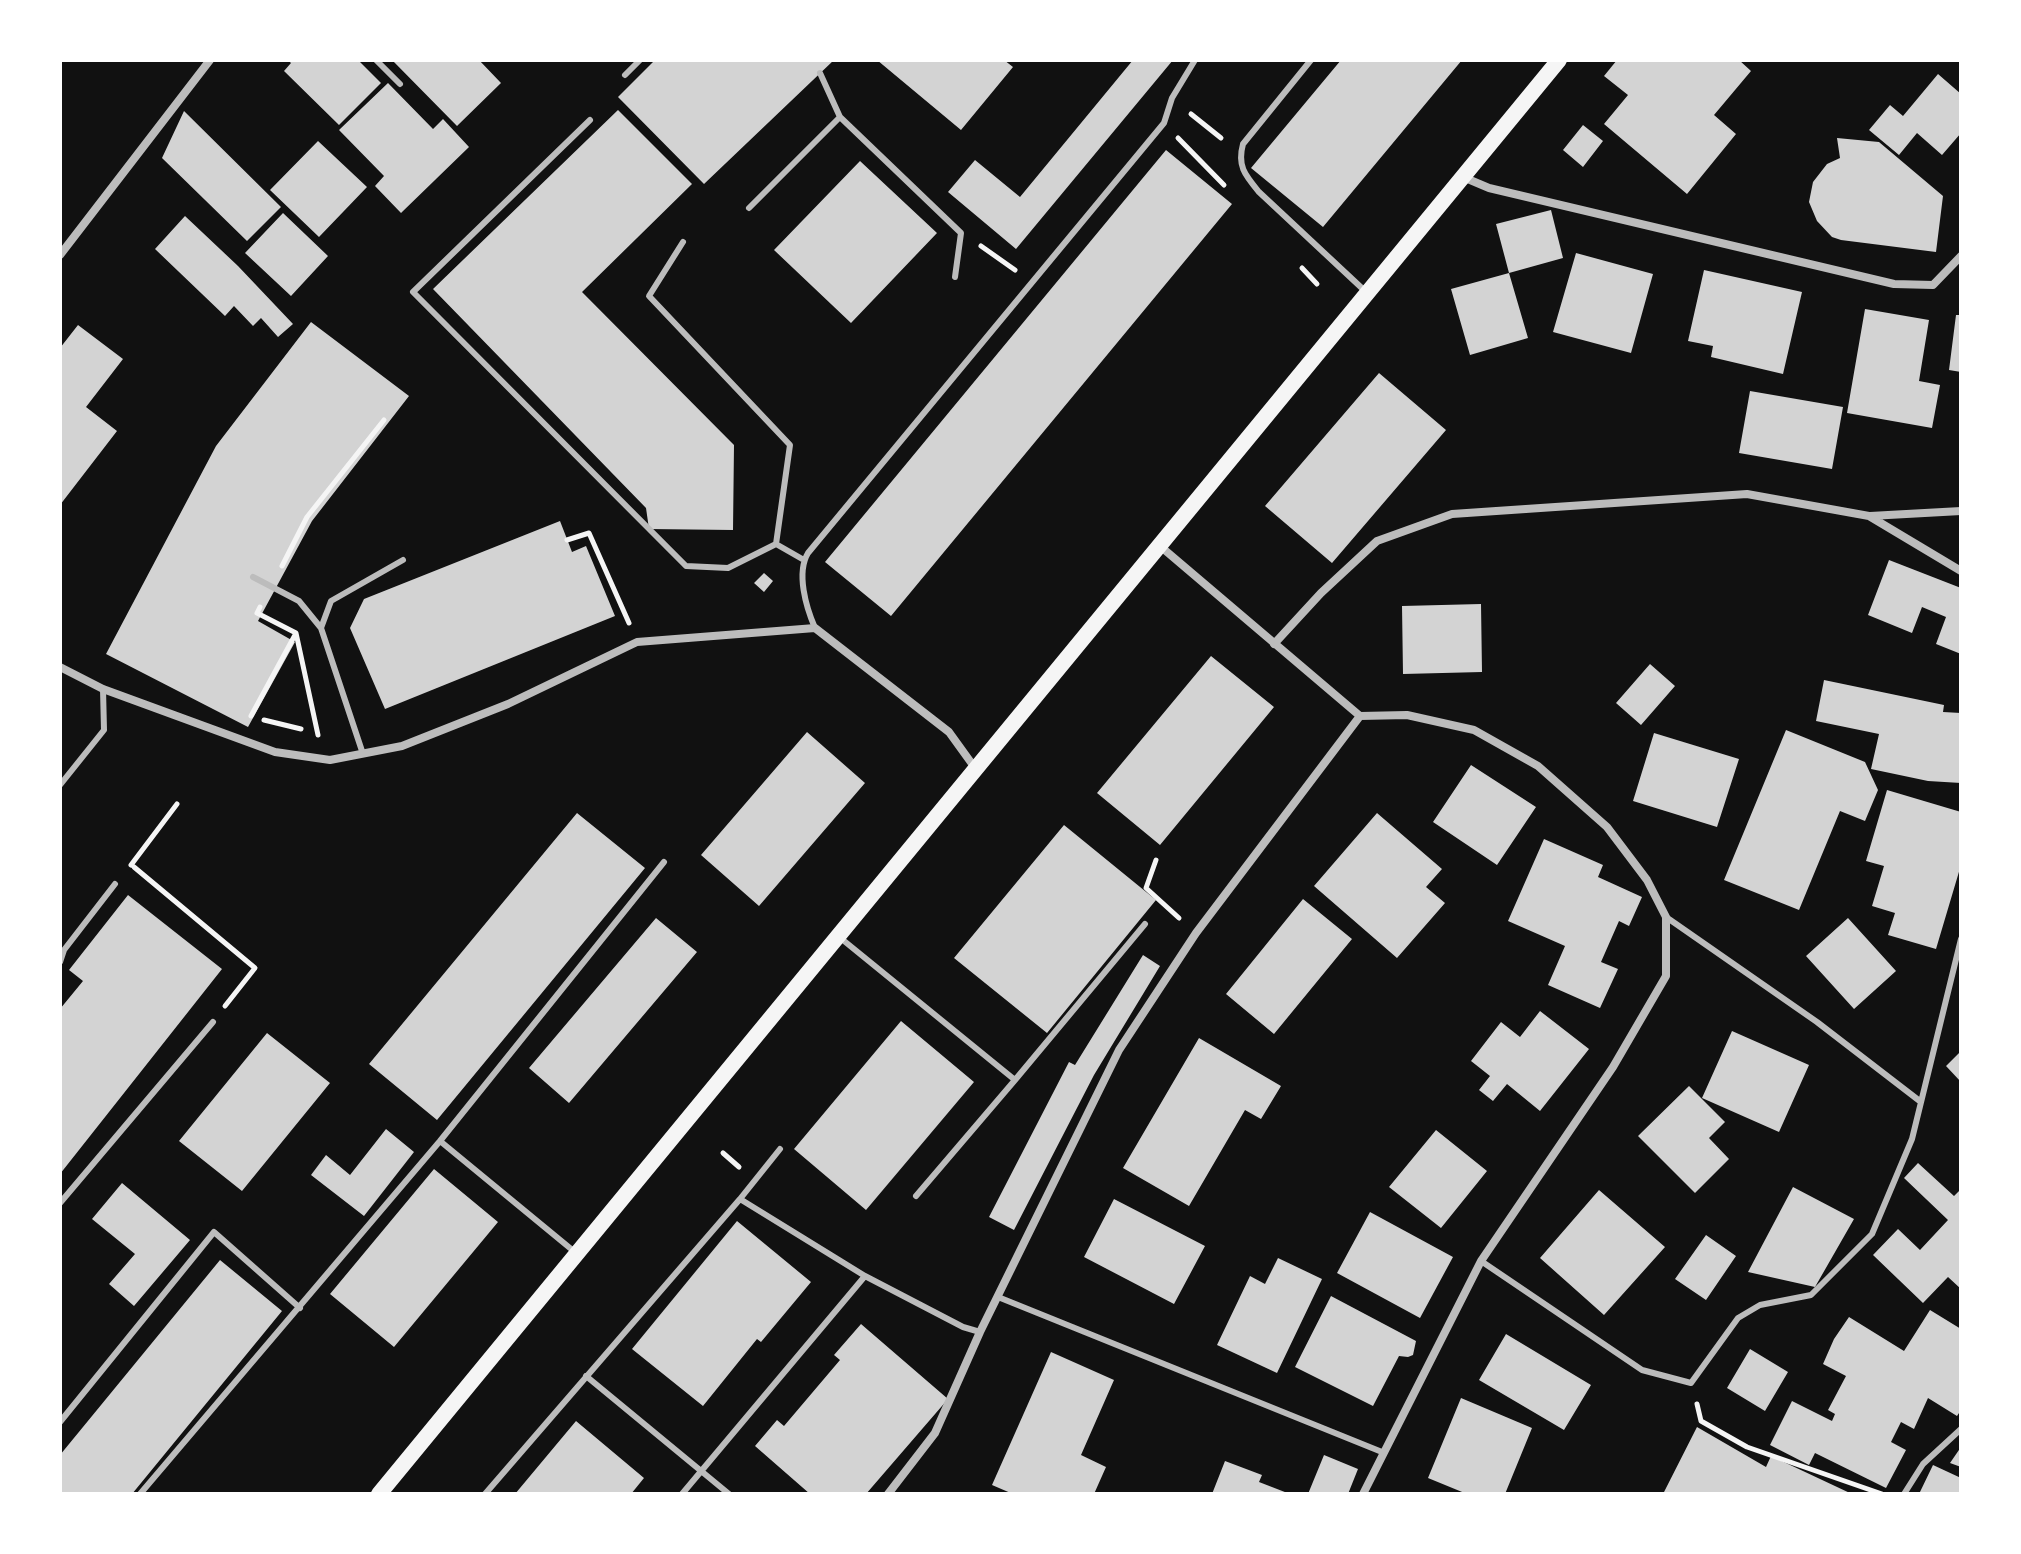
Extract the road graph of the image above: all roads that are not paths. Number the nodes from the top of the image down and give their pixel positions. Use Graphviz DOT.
graph roads {
  1 [pos="210,60"];
  2 [pos="376,60"];
  3 [pos="640,60"];
  4 [pos="1195,60"];
  5 [pos="1311,60"];
  6 [pos="1559,60"];
  7 [pos="820,73"];
  8 [pos="625,75"];
  9 [pos="400,84"];
  10 [pos="840,117"];
  11 [pos="590,120"];
  12 [pos="1463,177"];
  13 [pos="749,208"];
  14 [pos="683,242"];
  15 [pos="60,255"];
  16 [pos="1961,256"];
  17 [pos="955,277"];
  18 [pos="1367,293"];
  19 [pos="1961,511"];
  20 [pos="1869,516"];
  21 [pos="776,544"];
  22 [pos="1160,546"];
  23 [pos="403,560"];
  24 [pos="804,560"];
  25 [pos="1961,571"];
  26 [pos="253,577"];
  27 [pos="321,628"];
  28 [pos="815,628"];
  29 [pos="1274,644"];
  30 [pos="60,667"];
  31 [pos="103,689"];
  32 [pos="1360,716"];
  33 [pos="363,754"];
  34 [pos="976,769"];
  35 [pos="60,785"];
  36 [pos="664,862"];
  37 [pos="115,884"];
  38 [pos="1666,917"];
  39 [pos="1145,924"];
  40 [pos="838,936"];
  41 [pos="1961,939"];
  42 [pos="60,962"];
  43 [pos="213,1022"];
  44 [pos="1015,1080"];
  45 [pos="1921,1102"];
  46 [pos="440,1141"];
  47 [pos="780,1149"];
  48 [pos="916,1196"];
  49 [pos="740,1199"];
  50 [pos="60,1203"];
  51 [pos="576,1254"];
  52 [pos="1481,1261"];
  53 [pos="865,1276"];
  54 [pos="998,1297"];
  55 [pos="300,1308"];
  56 [pos="980,1332"];
  57 [pos="586,1376"];
  58 [pos="60,1422"];
  59 [pos="1961,1429"];
  60 [pos="1382,1452"];
  61 [pos="701,1471"];
  62 [pos="140,1494"];
  63 [pos="379,1494"];
  64 [pos="485,1494"];
  65 [pos="682,1494"];
  66 [pos="729,1494"];
  67 [pos="888,1494"];
  68 [pos="1363,1494"];
  69 [pos="1904,1494"];
  1 -- 15 [label="street"];
  2 -- 9 [label="lane"];
  3 -- 8 [label="lane"];
  4 -- 24 [label="lane"];
  5 -- 18 [label="lane"];
  6 -- 12 [label="main road"];
  7 -- 10 [label="lane"];
  10 -- 13 [label="lane"];
  10 -- 17 [label="lane"];
  11 -- 21 [label="lane"];
  12 -- 16 [label="street"];
  12 -- 18 [label="main road"];
  14 -- 21 [label="lane"];
  18 -- 22 [label="main road"];
  19 -- 20 [label="street"];
  20 -- 25 [label="street"];
  20 -- 29 [label="street"];
  21 -- 24 [label="lane"];
  22 -- 29 [label="street"];
  22 -- 34 [label="main road"];
  23 -- 27 [label="lane"];
  24 -- 28 [label="lane"];
  26 -- 27 [label="lane"];
  27 -- 33 [label="lane"];
  28 -- 33 [label="street"];
  28 -- 34 [label="street"];
  29 -- 32 [label="street"];
  30 -- 31 [label="street"];
  31 -- 33 [label="street"];
  31 -- 35 [label="lane"];
  32 -- 38 [label="street"];
  32 -- 54 [label="street"];
  34 -- 40 [label="main road"];
  36 -- 46 [label="lane"];
  37 -- 42 [label="lane"];
  38 -- 45 [label="lane"];
  38 -- 52 [label="street"];
  39 -- 44 [label="lane"];
  40 -- 44 [label="lane"];
  40 -- 51 [label="main road"];
  41 -- 45 [label="lane"];
  43 -- 50 [label="lane"];
  44 -- 48 [label="lane"];
  45 -- 52 [label="lane"];
  46 -- 51 [label="lane"];
  46 -- 55 [label="lane"];
  47 -- 49 [label="lane"];
  49 -- 53 [label="lane"];
  49 -- 57 [label="lane"];
  51 -- 63 [label="main road"];
  52 -- 60 [label="street"];
  53 -- 56 [label="lane"];
  53 -- 61 [label="lane"];
  54 -- 56 [label="street"];
  54 -- 60 [label="lane"];
  55 -- 58 [label="lane"];
  55 -- 62 [label="lane"];
  56 -- 67 [label="street"];
  57 -- 61 [label="lane"];
  57 -- 64 [label="lane"];
  59 -- 69 [label="lane"];
  60 -- 68 [label="street"];
  61 -- 65 [label="lane"];
  61 -- 66 [label="lane"];
}
